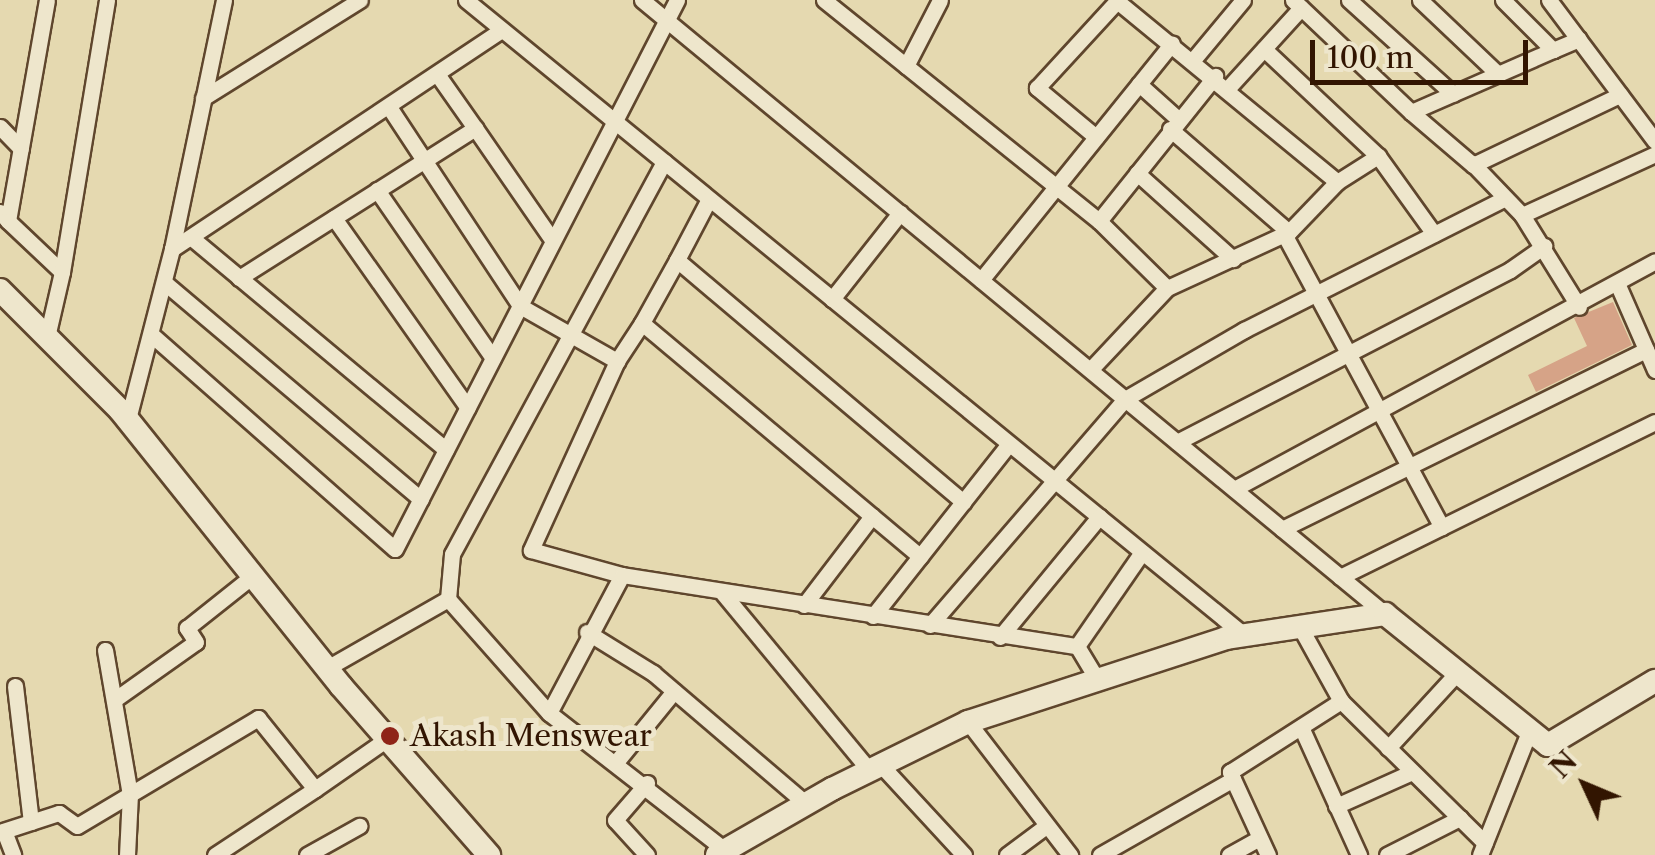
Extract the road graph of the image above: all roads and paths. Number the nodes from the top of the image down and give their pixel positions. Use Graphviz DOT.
graph roads {
  1 [pos="46,0"];
  2 [pos="107,0"];
  3 [pos="224,0"];
  4 [pos="360,0"];
  5 [pos="466,0"];
  6 [pos="642,0"];
  7 [pos="677,0"];
  8 [pos="824,0"];
  9 [pos="940,0"];
  10 [pos="1244,0"];
  11 [pos="1349,0"];
  12 [pos="1420,0"];
  13 [pos="1503,0"];
  14 [pos="1549,0"];
  15 [pos="1297,4"];
  16 [pos="666,20"];
  17 [pos="502,30"];
  18 [pos="1579,39"];
  19 [pos="1172,43"];
  20 [pos="1264,49"];
  21 [pos="1553,50"];
  22 [pos="1193,60"];
  23 [pos="906,66"];
  24 [pos="437,74"];
  25 [pos="1498,74"];
  26 [pos="1215,76"];
  27 [pos="1139,84"];
  28 [pos="1229,87"];
  29 [pos="1453,94"];
  30 [pos="1620,94"];
  31 [pos="204,98"];
  32 [pos="388,106"];
  33 [pos="1411,112"];
  34 [pos="614,122"];
  35 [pos="1174,124"];
  36 [pos="0,126"];
  37 [pos="475,128"];
  38 [pos="1096,137"];
  39 [pos="1655,142"];
  40 [pos="22,149"];
  41 [pos="1655,154"];
  42 [pos="1378,156"];
  43 [pos="425,160"];
  44 [pos="664,162"];
  45 [pos="1472,164"];
  46 [pos="1137,173"];
  47 [pos="1338,182"];
  48 [pos="1056,187"];
  49 [pos="378,190"];
  50 [pos="1505,198"];
  51 [pos="709,199"];
  52 [pos="900,213"];
  53 [pos="1522,215"];
  54 [pos="4,217"];
  55 [pos="334,218"];
  56 [pos="1098,221"];
  57 [pos="1286,233"];
  58 [pos="1434,234"];
  59 [pos="193,239"];
  60 [pos="554,241"];
  61 [pos="1544,246"];
  62 [pos="172,249"];
  63 [pos="1233,259"];
  64 [pos="676,260"];
  65 [pos="1655,260"];
  66 [pos="62,272"];
  67 [pos="239,278"];
  68 [pos="981,280"];
  69 [pos="164,282"];
  70 [pos="1618,283"];
  71 [pos="1167,288"];
  72 [pos="0,290"];
  73 [pos="1317,294"];
  74 [pos="832,299"];
  75 [pos="520,306"];
  76 [pos="1579,306"];
  77 [pos="642,323"];
  78 [pos="568,334"];
  79 [pos="152,336"];
  80 [pos="48,337"];
  81 [pos="1348,350"];
  82 [pos="1646,350"];
  83 [pos="493,358"];
  84 [pos="617,361"];
  85 [pos="1090,370"];
  86 [pos="1655,370"];
  87 [pos="1125,399"];
  88 [pos="468,408"];
  89 [pos="1379,413"];
  90 [pos="128,419"];
  91 [pos="1655,422"];
  92 [pos="1176,442"];
  93 [pos="1009,444"];
  94 [pos="446,450"];
  95 [pos="1408,467"];
  96 [pos="1054,480"];
  97 [pos="1234,489"];
  98 [pos="421,499"];
  99 [pos="963,502"];
  100 [pos="872,516"];
  101 [pos="1099,517"];
  102 [pos="1442,527"];
  103 [pos="1282,529"];
  104 [pos="1142,552"];
  105 [pos="920,556"];
  106 [pos="255,574"];
  107 [pos="622,576"];
  108 [pos="1340,577"];
  109 [pos="721,592"];
  110 [pos="448,598"];
  111 [pos="804,605"];
  112 [pos="1385,614"];
  113 [pos="874,616"];
  114 [pos="930,625"];
  115 [pos="1300,627"];
  116 [pos="587,632"];
  117 [pos="1244,635"];
  118 [pos="1000,636"];
  119 [pos="1076,646"];
  120 [pos="105,650"];
  121 [pos="328,668"];
  122 [pos="1458,672"];
  123 [pos="1096,678"];
  124 [pos="1655,681"];
  125 [pos="14,686"];
  126 [pos="674,691"];
  127 [pos="114,700"];
  128 [pos="1341,701"];
  129 [pos="549,713"];
  130 [pos="968,722"];
  131 [pos="1300,727"];
  132 [pos="1528,732"];
  133 [pos="387,739"];
  134 [pos="1388,748"];
  135 [pos="617,761"];
  136 [pos="874,767"];
  137 [pos="1412,772"];
  138 [pos="1233,779"];
  139 [pos="647,783"];
  140 [pos="316,789"];
  141 [pos="130,794"];
  142 [pos="806,803"];
  143 [pos="1336,806"];
  144 [pos="1460,818"];
  145 [pos="31,822"];
  146 [pos="359,826"];
  147 [pos="1046,826"];
  148 [pos="2,831"];
  149 [pos="1260,838"];
  150 [pos="1482,849"];
  151 [pos="720,852"];
  152 [pos="13,855"];
  153 [pos="127,855"];
  154 [pos="215,855"];
  155 [pos="307,855"];
  156 [pos="488,855"];
  157 [pos="646,855"];
  158 [pos="964,855"];
  159 [pos="1007,855"];
  160 [pos="1070,855"];
  161 [pos="1100,855"];
  162 [pos="1229,855"];
  163 [pos="1268,855"];
  164 [pos="1359,855"];
  165 [pos="1387,855"];
  1 -- 40 [label="street"];
  2 -- 66 [label="street"];
  3 -- 31 [label="street"];
  4 -- 31 [label="street"];
  5 -- 17 [label="street"];
  6 -- 16 [label="street"];
  7 -- 16 [label="street"];
  8 -- 23 [label="street"];
  9 -- 23 [label="street"];
  10 -- 22 [label="street"];
  11 -- 29 [label="street"];
  12 -- 25 [label="street"];
  13 -- 21 [label="street"];
  14 -- 18 [label="street"];
  15 -- 20 [label="street"];
  15 -- 33 [label="street"];
  16 -- 34 [label="street"];
  16 -- 52 [label="street"];
  17 -- 24 [label="street"];
  17 -- 34 [label="street"];
  18 -- 21 [label="street"];
  18 -- 30 [label="street"];
  19 -- 22 [label="street"];
  19 -- 27 [label="street"];
  19 -- 38 [label="street"];
  20 -- 28 [label="street"];
  20 -- 42 [label="street"];
  21 -- 25 [label="street"];
  22 -- 26 [label="street"];
  23 -- 48 [label="street"];
  24 -- 32 [label="street"];
  24 -- 37 [label="street"];
  25 -- 29 [label="street"];
  26 -- 28 [label="street"];
  26 -- 35 [label="street"];
  27 -- 35 [label="street"];
  27 -- 38 [label="street"];
  28 -- 47 [label="street"];
  29 -- 33 [label="street"];
  30 -- 39 [label="street"];
  30 -- 45 [label="street"];
  31 -- 62 [label="street"];
  32 -- 43 [label="street"];
  32 -- 59 [label="street"];
  33 -- 45 [label="street"];
  34 -- 44 [label="street"];
  34 -- 60 [label="street"];
  35 -- 46 [label="street"];
  35 -- 57 [label="street"];
  36 -- 40 [label="street"];
  37 -- 43 [label="street"];
  37 -- 60 [label="street"];
  38 -- 48 [label="street"];
  40 -- 54 [label="street"];
  41 -- 53 [label="street"];
  42 -- 47 [label="street"];
  42 -- 58 [label="street"];
  43 -- 49 [label="street"];
  43 -- 75 [label="street"];
  44 -- 51 [label="street"];
  44 -- 78 [label="street"];
  45 -- 50 [label="street"];
  46 -- 56 [label="street"];
  46 -- 63 [label="street"];
  47 -- 57 [label="street"];
  48 -- 56 [label="street"];
  48 -- 68 [label="street"];
  49 -- 55 [label="street"];
  49 -- 83 [label="street"];
  50 -- 53 [label="street"];
  50 -- 58 [label="street"];
  51 -- 64 [label="street"];
  51 -- 74 [label="street"];
  52 -- 68 [label="street"];
  52 -- 74 [label="street"];
  53 -- 61 [label="street"];
  54 -- 66 [label="street"];
  55 -- 67 [label="street"];
  55 -- 88 [label="street"];
  56 -- 71 [label="street"];
  57 -- 63 [label="street"];
  57 -- 73 [label="street"];
  58 -- 73 [label="street"];
  59 -- 62 [label="street"];
  59 -- 67 [label="street"];
  60 -- 75 [label="street"];
  61 -- 76 [label="street"];
  61 -- 81 [label="street"];
  62 -- 69 [label="street"];
  63 -- 71 [label="street"];
  64 -- 77 [label="street"];
  64 -- 99 [label="street"];
  65 -- 70 [label="street"];
  66 -- 80 [label="street"];
  67 -- 94 [label="street"];
  68 -- 85 [label="street"];
  69 -- 79 [label="street"];
  69 -- 98 [label="street"];
  70 -- 76 [label="street"];
  70 -- 82 [label="street"];
  71 -- 85 [label="street"];
  72 -- 80 [label="street"];
  73 -- 81 [label="street"];
  73 -- 87 [label="street"];
  74 -- 93 [label="street"];
  75 -- 78 [label="street"];
  75 -- 83 [label="street"];
  76 -- 89 [label="street"];
  77 -- 84 [label="street"];
  77 -- 100 [label="street"];
  78 -- 84 [label="street"];
  78 -- 110 [label="street"];
  79 -- 90 [label="street"];
  79 -- 98 [label="street"];
  80 -- 90 [label="street"];
  81 -- 89 [label="street"];
  81 -- 92 [label="street"];
  82 -- 86 [label="street"];
  82 -- 95 [label="street"];
  83 -- 88 [label="street"];
  84 -- 107 [label="street"];
  85 -- 87 [label="street"];
  87 -- 92 [label="street"];
  87 -- 96 [label="street"];
  88 -- 94 [label="street"];
  89 -- 95 [label="street"];
  89 -- 97 [label="street"];
  90 -- 106 [label="street"];
  91 -- 102 [label="street"];
  92 -- 97 [label="street"];
  93 -- 96 [label="street"];
  93 -- 99 [label="street"];
  94 -- 98 [label="street"];
  95 -- 102 [label="street"];
  95 -- 103 [label="street"];
  96 -- 101 [label="street"];
  96 -- 114 [label="street"];
  97 -- 103 [label="street"];
  99 -- 105 [label="street"];
  100 -- 105 [label="street"];
  100 -- 111 [label="street"];
  101 -- 104 [label="street"];
  101 -- 118 [label="street"];
  102 -- 108 [label="street"];
  103 -- 108 [label="street"];
  104 -- 117 [label="street"];
  104 -- 119 [label="street"];
  105 -- 113 [label="street"];
  106 -- 121 [label="street"];
  106 -- 127 [label="street"];
  107 -- 109 [label="street"];
  107 -- 116 [label="street"];
  108 -- 112 [label="street"];
  109 -- 111 [label="street"];
  109 -- 136 [label="street"];
  110 -- 121 [label="street"];
  110 -- 129 [label="street"];
  111 -- 113 [label="street"];
  112 -- 115 [label="street"];
  112 -- 122 [label="street"];
  113 -- 114 [label="street"];
  114 -- 118 [label="street"];
  115 -- 117 [label="street"];
  115 -- 128 [label="street"];
  116 -- 126 [label="street"];
  116 -- 129 [label="street"];
  117 -- 123 [label="street"];
  118 -- 119 [label="street"];
  119 -- 123 [label="street"];
  120 -- 127 [label="street"];
  121 -- 133 [label="street"];
  122 -- 132 [label="street"];
  122 -- 134 [label="street"];
  123 -- 130 [label="street"];
  124 -- 132 [label="street"];
  125 -- 145 [label="street"];
  126 -- 135 [label="street"];
  126 -- 142 [label="street"];
  127 -- 141 [label="street"];
  128 -- 131 [label="street"];
  128 -- 134 [label="street"];
  129 -- 135 [label="street"];
  130 -- 136 [label="street"];
  130 -- 147 [label="street"];
  131 -- 138 [label="street"];
  131 -- 143 [label="street"];
  132 -- 150 [label="street"];
  133 -- 140 [label="street"];
  133 -- 156 [label="street"];
  134 -- 137 [label="street"];
  135 -- 139 [label="street"];
  136 -- 142 [label="street"];
  136 -- 158 [label="street"];
  137 -- 143 [label="street"];
  137 -- 144 [label="street"];
  138 -- 149 [label="street"];
  138 -- 161 [label="street"];
  139 -- 151 [label="street"];
  139 -- 157 [label="street"];
  140 -- 141 [label="street"];
  140 -- 154 [label="street"];
  141 -- 145 [label="street"];
  141 -- 153 [label="street"];
  142 -- 151 [label="street"];
  143 -- 164 [label="street"];
  144 -- 150 [label="street"];
  144 -- 165 [label="street"];
  145 -- 148 [label="street"];
  146 -- 155 [label="street"];
  147 -- 159 [label="street"];
  147 -- 160 [label="street"];
  148 -- 152 [label="street"];
  149 -- 162 [label="street"];
  149 -- 163 [label="street"];
}
